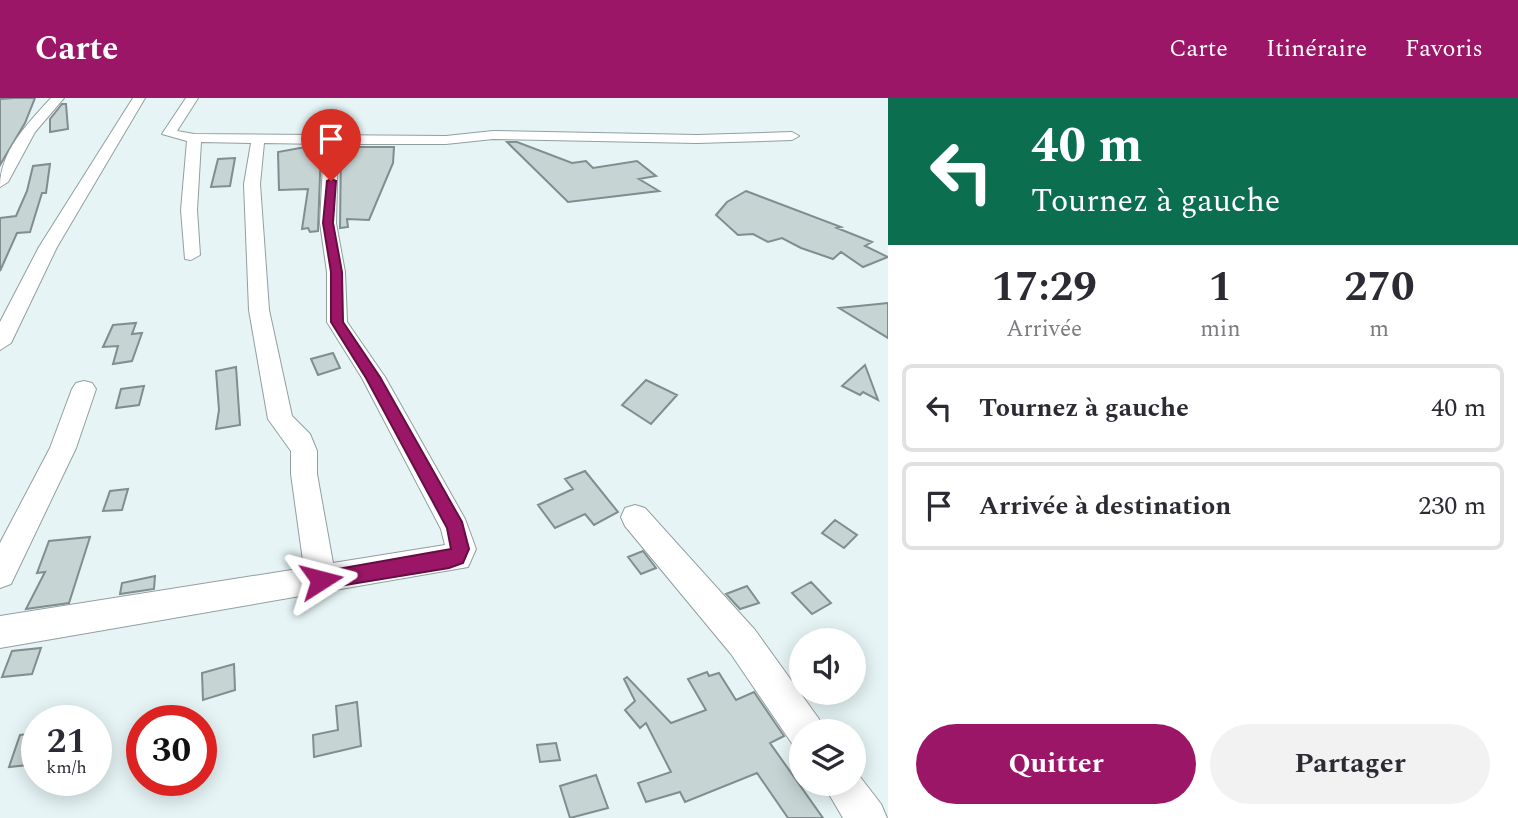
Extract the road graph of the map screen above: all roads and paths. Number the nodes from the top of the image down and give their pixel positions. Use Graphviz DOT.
graph roads {
  1 [pos="58,98"];
  2 [pos="139,98"];
  3 [pos="192,98"];
  4 [pos="792,136"];
  5 [pos="194,138"];
  6 [pos="258,140"];
  7 [pos="331,140"];
  8 [pos="0,182"];
  9 [pos="191,255"];
  10 [pos="0,343"];
  11 [pos="84,389"];
  12 [pos="635,517"];
  13 [pos="0,574"];
  14 [pos="321,580"];
  15 [pos="0,632"];
  16 [pos="797,719"];
  17 [pos="851,796"];
  18 [pos="867,818"];
  1 -- 8 [label="street"];
  2 -- 10 [label="street"];
  3 -- 5 [label="street"];
  4 -- 7 [label="street"];
  5 -- 6 [label="street"];
  5 -- 9 [label="street"];
  6 -- 7 [label="street"];
  6 -- 14 [label="street"];
  7 -- 14 [label="street"];
  11 -- 13 [label="street"];
  12 -- 16 [label="street"];
  14 -- 15 [label="street"];
  17 -- 18 [label="street"];
}
